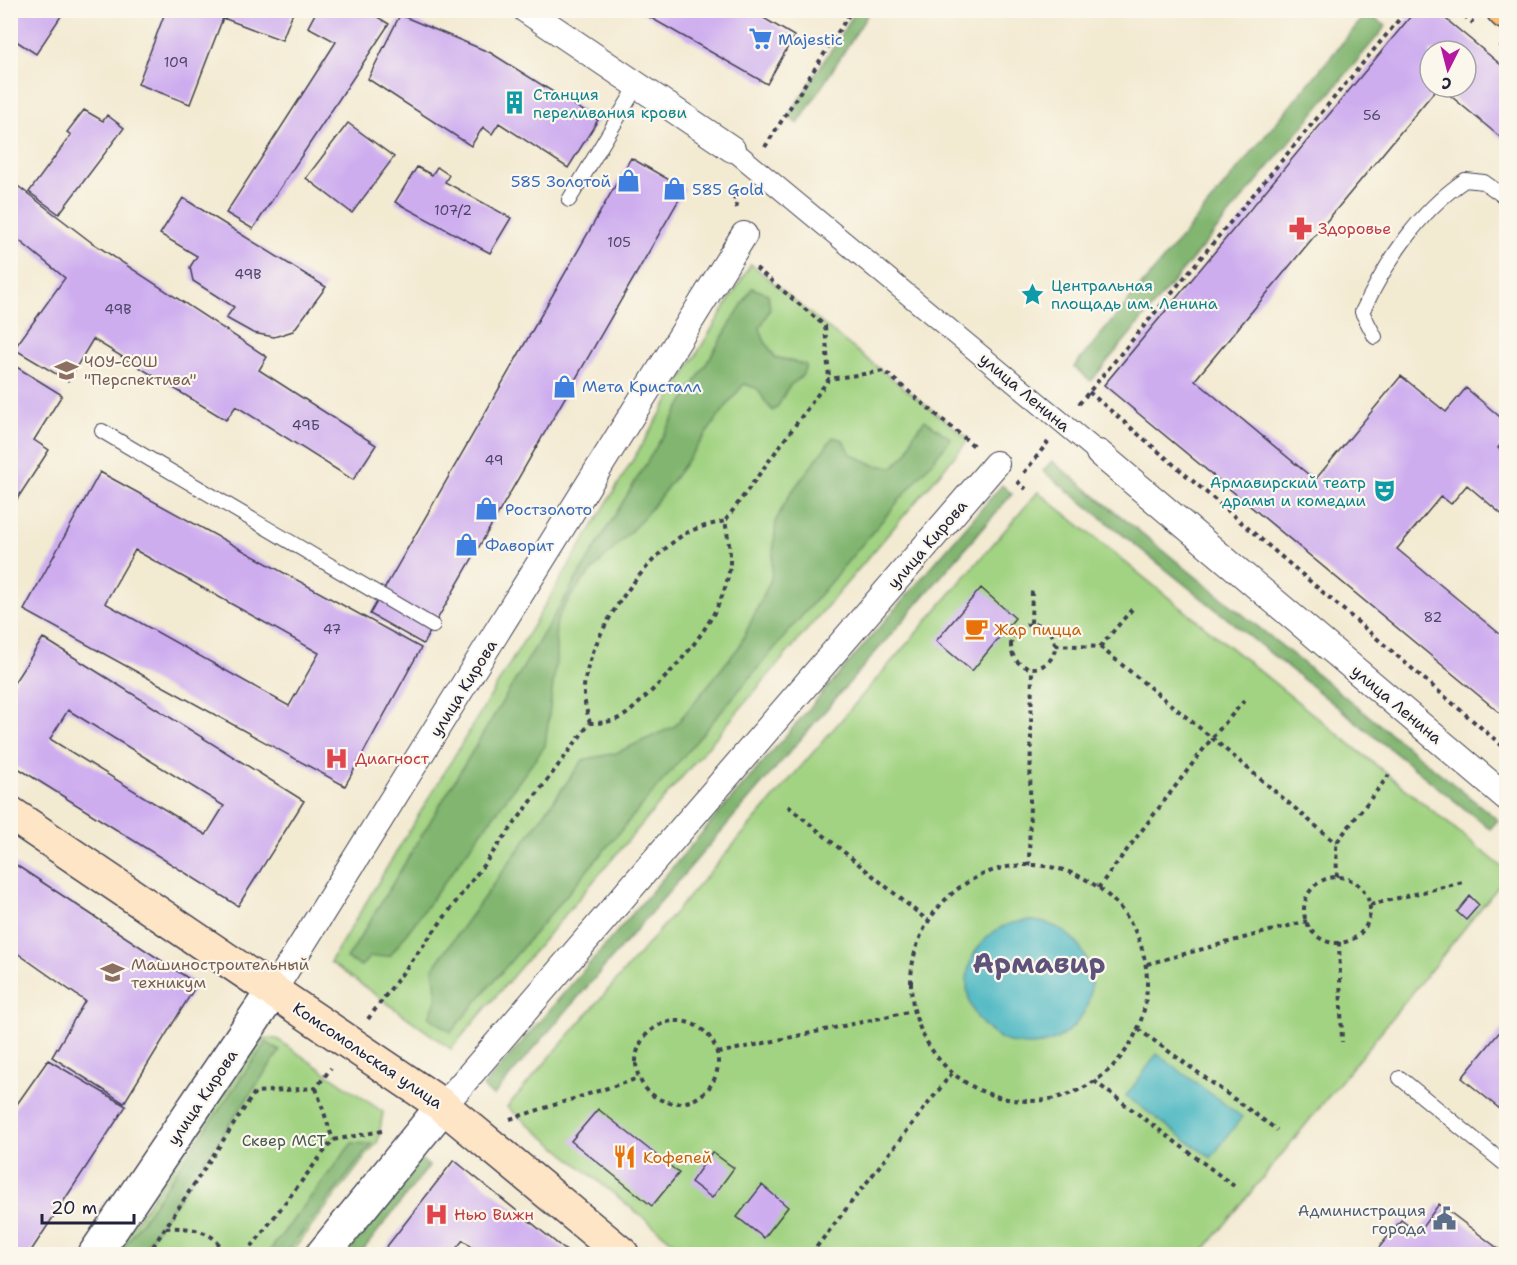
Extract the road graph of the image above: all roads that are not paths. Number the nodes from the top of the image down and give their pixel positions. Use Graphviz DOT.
graph roads {
  1 [pos="526,10"];
  2 [pos="637,86"];
  3 [pos="732,149"];
  4 [pos="1506,198"];
  5 [pos="569,200"];
  6 [pos="744,235"];
  7 [pos="1375,337"];
  8 [pos="102,431"];
  9 [pos="1099,453"];
  10 [pos="996,464"];
  11 [pos="433,626"];
  12 [pos="1506,796"];
  13 [pos="10,813"];
  14 [pos="273,991"];
  15 [pos="1400,1078"];
  16 [pos="443,1106"];
  17 [pos="1506,1165"];
  18 [pos="95,1254"];
  19 [pos="323,1254"];
  20 [pos="622,1254"];
  1 -- 2 [label="street, улица Ленина"];
  2 -- 3 [label="street, улица Ленина"];
  2 -- 5 [label="lane"];
  3 -- 9 [label="street, улица Ленина"];
  4 -- 7 [label="lane"];
  6 -- 14 [label="street, улица Кирова"];
  8 -- 11 [label="lane"];
  9 -- 12 [label="street, улица Ленина"];
  10 -- 16 [label="street, улица Кирова"];
  13 -- 14 [label="main road, Комсомольская улица"];
  14 -- 16 [label="main road, Комсомольская улица"];
  14 -- 18 [label="street, улица Кирова"];
  15 -- 17 [label="lane"];
  16 -- 19 [label="street, улица Кирова"];
  16 -- 20 [label="main road, Комсомольская улица"];
}
